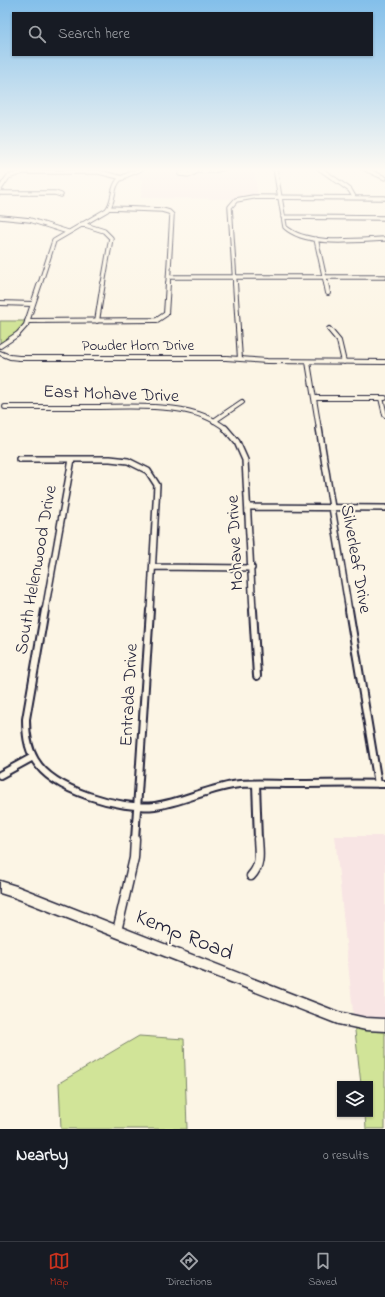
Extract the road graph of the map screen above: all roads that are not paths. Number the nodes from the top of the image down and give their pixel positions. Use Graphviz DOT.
graph roads {
  1 [pos="32,221"];
  2 [pos="88,221"];
  3 [pos="172,221"];
  4 [pos="231,221"];
  5 [pos="284,221"];
  6 [pos="82,224"];
  7 [pos="68,232"];
  8 [pos="316,239"];
  9 [pos="385,239"];
  10 [pos="169,277"];
  11 [pos="234,277"];
  12 [pos="324,277"];
  13 [pos="385,278"];
  14 [pos="328,293"];
  15 [pos="0,303"];
  16 [pos="33,304"];
  17 [pos="27,321"];
  18 [pos="97,321"];
  19 [pos="329,330"];
  20 [pos="0,346"];
  21 [pos="0,353"];
  22 [pos="240,359"];
  23 [pos="308,362"];
  24 [pos="344,362"];
  25 [pos="385,362"];
  26 [pos="314,398"];
  27 [pos="383,398"];
  28 [pos="242,402"];
  29 [pos="5,407"];
  30 [pos="385,415"];
  31 [pos="214,421"];
  32 [pos="19,459"];
  33 [pos="72,459"];
  34 [pos="248,507"];
  35 [pos="332,507"];
  36 [pos="385,508"];
  37 [pos="153,567"];
  38 [pos="252,568"];
  39 [pos="257,676"];
  40 [pos="33,757"];
  41 [pos="0,775"];
  42 [pos="256,784"];
  43 [pos="382,784"];
  44 [pos="138,807"];
  45 [pos="251,876"];
  46 [pos="0,887"];
  47 [pos="117,931"];
  48 [pos="385,1025"];
  1 -- 7 [label="street"];
  2 -- 6 [label="street"];
  3 -- 10 [label="street"];
  4 -- 11 [label="street"];
  5 -- 8 [label="street"];
  6 -- 7 [label="street"];
  6 -- 18 [label="street"];
  7 -- 16 [label="street"];
  8 -- 9 [label="street"];
  8 -- 12 [label="street"];
  10 -- 11 [label="street"];
  10 -- 18 [label="street"];
  11 -- 12 [label="street"];
  11 -- 22 [label="street"];
  12 -- 13 [label="street"];
  12 -- 14 [label="street"];
  15 -- 16 [label="street"];
  16 -- 17 [label="street"];
  17 -- 18 [label="street"];
  17 -- 20 [label="street"];
  19 -- 24 [label="street"];
  21 -- 22 [label="street, Powder Horn Drive"];
  22 -- 23 [label="street, Powder Horn Drive"];
  23 -- 24 [label="street, Powder Horn Drive"];
  23 -- 26 [label="street, Silverleaf Drive"];
  24 -- 25 [label="street, Powder Horn Drive"];
  26 -- 27 [label="street"];
  26 -- 35 [label="street, Silverleaf Drive"];
  27 -- 30 [label="street"];
  28 -- 31 [label="street"];
  29 -- 31 [label="street, East Mohave Drive"];
  31 -- 34 [label="street, Mohave Drive"];
  32 -- 33 [label="street"];
  33 -- 37 [label="street, Entrada Drive"];
  33 -- 40 [label="street, South Helenwood Drive"];
  34 -- 35 [label="street"];
  34 -- 38 [label="street, Mohave Drive"];
  35 -- 36 [label="street"];
  35 -- 43 [label="street, Silverleaf Drive"];
  37 -- 38 [label="street"];
  37 -- 44 [label="street, Entrada Drive"];
  38 -- 39 [label="street, Mohave Drive"];
  40 -- 41 [label="street"];
  40 -- 44 [label="street, South Helenwood Drive"];
  42 -- 43 [label="street, South Helenwood Drive"];
  42 -- 44 [label="street, South Helenwood Drive"];
  42 -- 45 [label="street"];
  44 -- 47 [label="street, Entrada Drive"];
  46 -- 47 [label="main road, Kemp Road"];
  47 -- 48 [label="main road, Kemp Road"];
}
